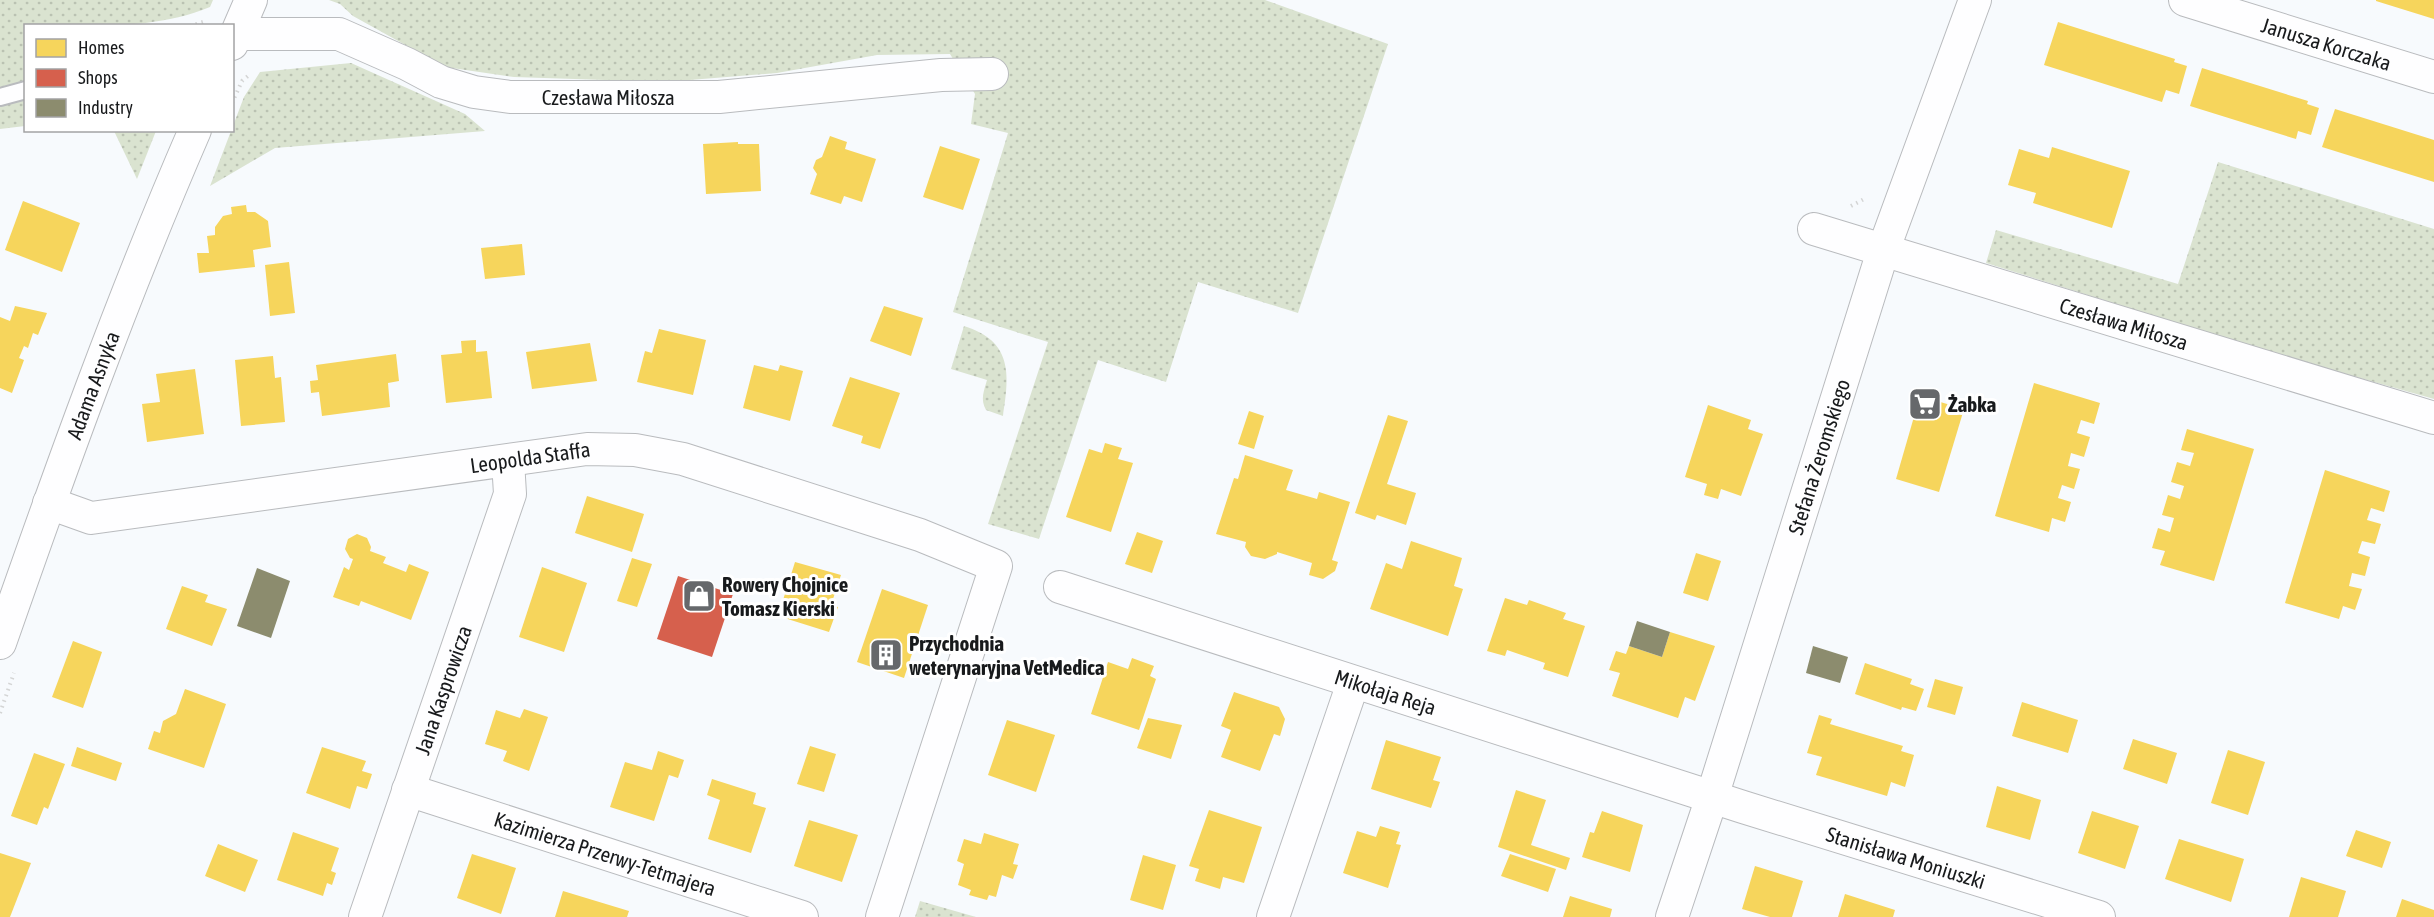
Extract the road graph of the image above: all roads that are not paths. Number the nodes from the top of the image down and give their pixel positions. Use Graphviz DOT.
graph roads {
  1 [pos="251,0"];
  2 [pos="1976,0"];
  3 [pos="2185,0"];
  4 [pos="235,39"];
  5 [pos="992,74"];
  6 [pos="2434,77"];
  7 [pos="24,91"];
  8 [pos="0,97"];
  9 [pos="194,132"];
  10 [pos="1814,229"];
  11 [pos="1883,251"];
  12 [pos="2434,418"];
  13 [pos="508,461"];
  14 [pos="49,503"];
  15 [pos="1060,587"];
  16 [pos="0,644"];
  17 [pos="1353,683"];
  18 [pos="408,790"];
  19 [pos="1712,797"];
  20 [pos="365,917"];
  21 [pos="802,917"];
  22 [pos="882,917"];
  23 [pos="1273,917"];
  24 [pos="1672,917"];
  25 [pos="2099,917"];
  1 -- 4 [label="street"];
  2 -- 11 [label="street, Stefana Żeromskiego"];
  3 -- 6 [label="street, Janusza Korczaka"];
  4 -- 5 [label="street, Czesława Miłosza"];
  7 -- 8 [label="lane"];
  9 -- 14 [label="street, Adama Asnyka"];
  10 -- 11 [label="street, Czesława Miłosza"];
  11 -- 12 [label="street, Czesława Miłosza"];
  11 -- 19 [label="street, Stefana Żeromskiego"];
  13 -- 14 [label="street, Leopolda Staffa"];
  13 -- 18 [label="street, Jana Kasprowicza"];
  13 -- 22 [label="street, Leopolda Staffa"];
  14 -- 16 [label="street, Adama Asnyka"];
  15 -- 17 [label="street, Mikołaja Reja"];
  17 -- 19 [label="street, Mikołaja Reja"];
  17 -- 23 [label="street"];
  18 -- 20 [label="street, Jana Kasprowicza"];
  18 -- 21 [label="street, Kazimierza Przerwy-Tetmajera"];
  19 -- 24 [label="street, Stefana Żeromskiego"];
  19 -- 25 [label="street, Stanisława Moniuszki"];
}
